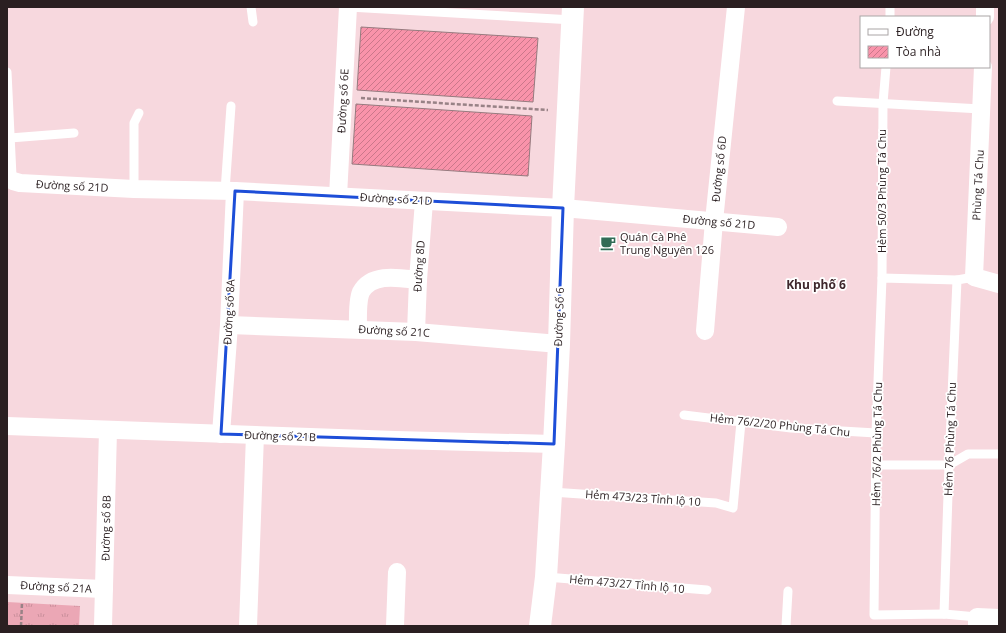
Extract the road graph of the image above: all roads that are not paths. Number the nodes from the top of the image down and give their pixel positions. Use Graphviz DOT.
graph roads {
  1 [pos="251,7"];
  2 [pos="349,7"];
  3 [pos="736,7"];
  4 [pos="573,14"];
  5 [pos="253,22"];
  6 [pos="886,68"];
  7 [pos="983,68"];
  8 [pos="7,72"];
  9 [pos="7,98"];
  10 [pos="837,101"];
  11 [pos="883,103"];
  12 [pos="231,106"];
  13 [pos="981,109"];
  14 [pos="139,113"];
  15 [pos="74,133"];
  16 [pos="10,138"];
  17 [pos="13,180"];
  18 [pos="134,189"];
  19 [pos="230,191"];
  20 [pos="338,196"];
  21 [pos="424,201"];
  22 [pos="563,208"];
  23 [pos="714,221"];
  24 [pos="778,227"];
  25 [pos="882,278"];
  26 [pos="965,279"];
  27 [pos="418,280"];
  28 [pos="999,284"];
  29 [pos="229,325"];
  30 [pos="358,330"];
  31 [pos="705,331"];
  32 [pos="416,332"];
  33 [pos="559,344"];
  34 [pos="684,415"];
  35 [pos="741,422"];
  36 [pos="7,426"];
  37 [pos="108,430"];
  38 [pos="876,433"];
  39 [pos="221,434"];
  40 [pos="255,435"];
  41 [pos="554,444"];
  42 [pos="999,454"];
  43 [pos="876,465"];
  44 [pos="949,465"];
  45 [pos="551,492"];
  46 [pos="397,572"];
  47 [pos="546,577"];
  48 [pos="7,585"];
  49 [pos="104,589"];
  50 [pos="707,590"];
  51 [pos="788,591"];
  52 [pos="944,614"];
  53 [pos="999,618"];
  54 [pos="977,622"];
  55 [pos="103,626"];
  56 [pos="248,626"];
  57 [pos="395,626"];
  58 [pos="540,626"];
  59 [pos="786,626"];
  1 -- 5 [label="lane"];
  2 -- 4 [label="lane"];
  2 -- 20 [label="street, Đường số 6E"];
  3 -- 23 [label="street, Đường số 6D"];
  4 -- 22 [label="street, Đường Số 6"];
  6 -- 11 [label="lane, Hẻm 50/3 Phùng Tá Chu"];
  7 -- 13 [label="street, Phùng Tá Chu"];
  8 -- 9 [label="lane"];
  9 -- 16 [label="lane"];
  10 -- 11 [label="lane"];
  11 -- 13 [label="lane"];
  11 -- 25 [label="lane, Hẻm 50/3 Phùng Tá Chu"];
  12 -- 19 [label="lane"];
  13 -- 26 [label="street, Phùng Tá Chu"];
  14 -- 18 [label="lane"];
  15 -- 16 [label="lane"];
  16 -- 17 [label="lane"];
  17 -- 18 [label="street, Đường số 21D"];
  18 -- 19 [label="street, Đường số 21D"];
  19 -- 20 [label="street, Đường số 21D"];
  19 -- 29 [label="street, Đường số 8A"];
  20 -- 21 [label="street, Đường số 21D"];
  21 -- 22 [label="street, Đường số 21D"];
  21 -- 27 [label="street, Đường 8D"];
  22 -- 23 [label="street, Đường số 21D"];
  22 -- 33 [label="street, Đường Số 6"];
  23 -- 24 [label="street, Đường số 21D"];
  23 -- 31 [label="street, Đường số 6D"];
  25 -- 26 [label="lane"];
  25 -- 38 [label="lane, Hẻm 76/2 Phùng Tá Chu"];
  26 -- 28 [label="street"];
  26 -- 44 [label="lane, Hẻm 76 Phùng Tá Chu"];
  27 -- 30 [label="street"];
  27 -- 32 [label="street, Đường 8D"];
  29 -- 30 [label="street, Đường số 21C"];
  29 -- 39 [label="street, Đường số 8A"];
  30 -- 32 [label="street, Đường số 21C"];
  32 -- 33 [label="street, Đường số 21C"];
  33 -- 41 [label="street, Đường Số 6"];
  34 -- 35 [label="lane, Hẻm 76/2/20 Phùng Tá Chu"];
  35 -- 38 [label="lane, Hẻm 76/2/20 Phùng Tá Chu"];
  35 -- 45 [label="lane, Hẻm 473/23 Tỉnh lộ 10"];
  36 -- 37 [label="street, Đường số 21B"];
  37 -- 39 [label="street, Đường số 21B"];
  37 -- 49 [label="street, Đường số 8B"];
  38 -- 43 [label="lane, Hẻm 76/2 Phùng Tá Chu"];
  39 -- 40 [label="street, Đường số 21B"];
  40 -- 41 [label="street, Đường số 21B"];
  40 -- 56 [label="street"];
  41 -- 45 [label="street, Đường Số 6"];
  42 -- 44 [label="lane"];
  43 -- 44 [label="lane"];
  43 -- 52 [label="lane, Hẻm 76/2 Phùng Tá Chu"];
  44 -- 52 [label="lane, Hẻm 76 Phùng Tá Chu"];
  45 -- 47 [label="street, Đường Số 6"];
  46 -- 57 [label="street"];
  47 -- 50 [label="lane, Hẻm 473/27 Tỉnh lộ 10"];
  47 -- 58 [label="street, Đường Số 6"];
  48 -- 49 [label="street, Đường số 21A"];
  49 -- 55 [label="street, Đường số 8B"];
  51 -- 59 [label="lane"];
  52 -- 54 [label="lane"];
  53 -- 54 [label="street"];
}
